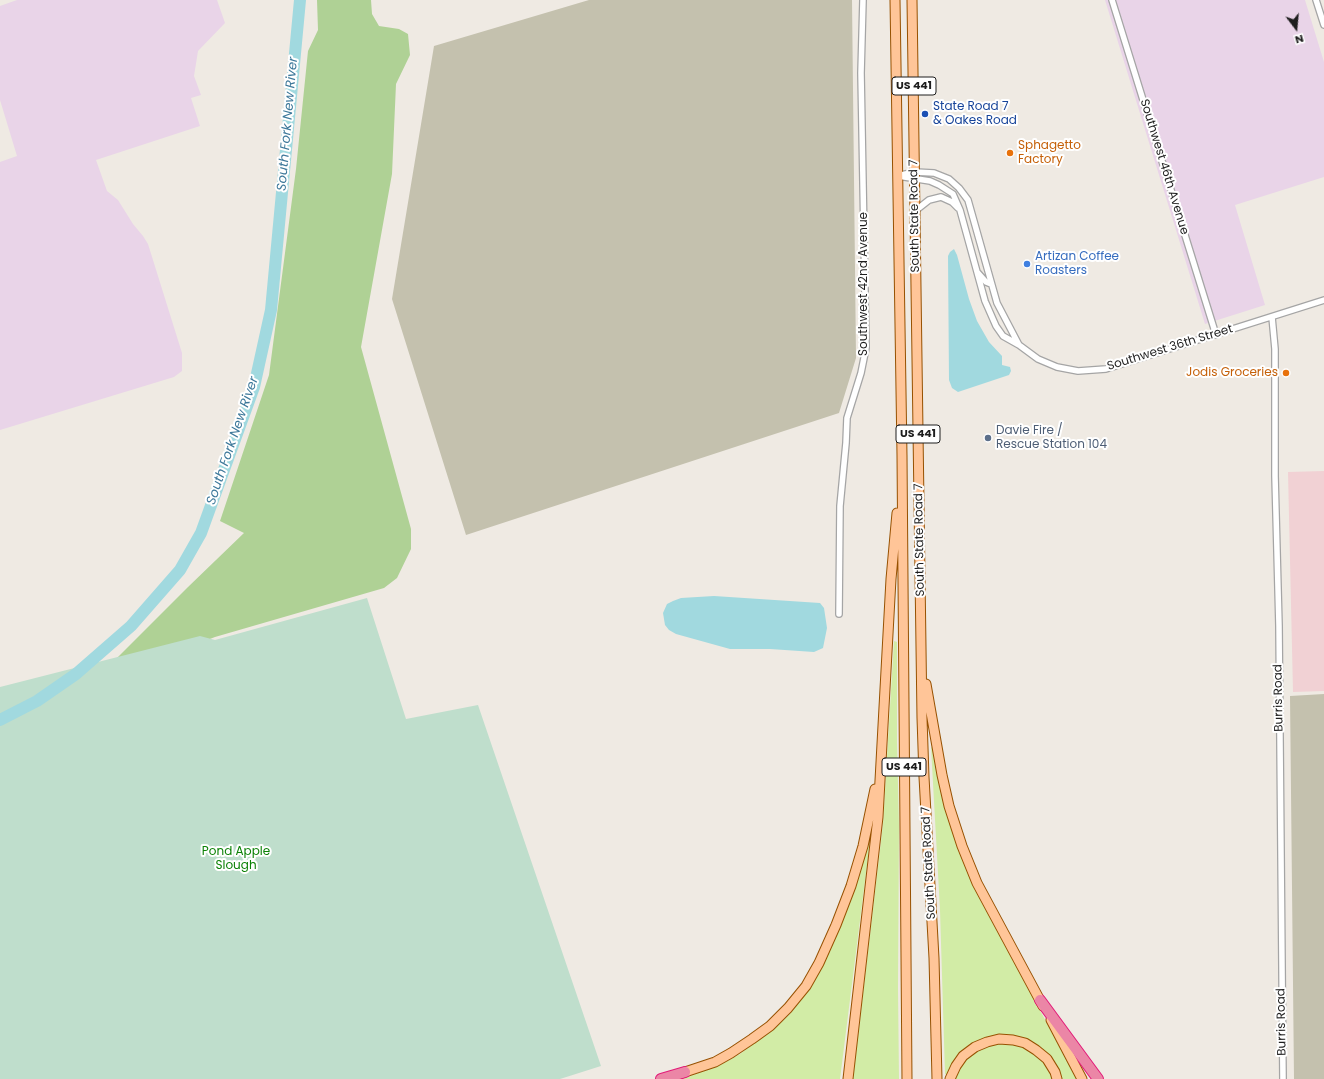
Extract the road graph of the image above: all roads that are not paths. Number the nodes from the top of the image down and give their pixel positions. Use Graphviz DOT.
graph roads {
  1 [pos="863,0"];
  2 [pos="896,0"];
  3 [pos="912,0"];
  4 [pos="1112,0"];
  5 [pos="1316,0"];
  6 [pos="1324,25"];
  7 [pos="915,175"];
  8 [pos="898,176"];
  9 [pos="960,210"];
  10 [pos="915,211"];
  11 [pos="977,272"];
  12 [pos="991,284"];
  13 [pos="1324,300"];
  14 [pos="1272,317"];
  15 [pos="1216,335"];
  16 [pos="1019,345"];
  17 [pos="902,455"];
  18 [pos="839,614"];
  19 [pos="921,657"];
  20 [pos="882,756"];
  21 [pos="1040,1000"];
  22 [pos="685,1072"];
  23 [pos="661,1079"];
  24 [pos="669,1079"];
  25 [pos="848,1079"];
  26 [pos="907,1079"];
  27 [pos="937,1079"];
  28 [pos="950,1079"];
  29 [pos="1057,1079"];
  30 [pos="1082,1079"];
  31 [pos="1098,1079"];
  32 [pos="1283,1079"];
  1 -- 18 [label="street, Southwest 42nd Avenue"];
  2 -- 8 [label="main road, South State Road 7 / US 441"];
  3 -- 7 [label="main road, South State Road 7 / US 441"];
  4 -- 15 [label="street, Southwest 46th Avenue"];
  5 -- 6 [label="street"];
  7 -- 8 [label="street, Southwest 36th Street"];
  7 -- 9 [label="street, Southwest 36th Street"];
  7 -- 10 [label="main road, South State Road 7 / US 441"];
  7 -- 12 [label="street, Southwest 36th Street"];
  8 -- 17 [label="main road, South State Road 7 / US 441"];
  9 -- 10 [label="street"];
  9 -- 11 [label="street, Southwest 36th Street"];
  10 -- 19 [label="main road, South State Road 7 / US 441"];
  11 -- 12 [label="street"];
  11 -- 16 [label="street, Southwest 36th Street"];
  12 -- 16 [label="street, Southwest 36th Street"];
  13 -- 14 [label="street, Southwest 36th Street"];
  14 -- 15 [label="street, Southwest 36th Street"];
  14 -- 32 [label="street, Burris Road"];
  15 -- 16 [label="street, Southwest 36th Street"];
  17 -- 20 [label="main road"];
  17 -- 26 [label="main road, South State Road 7 / US 441"];
  19 -- 21 [label="main road"];
  19 -- 27 [label="main road, South State Road 7 / US 441"];
  20 -- 22 [label="main road"];
  20 -- 25 [label="main road"];
  21 -- 30 [label="main road"];
  21 -- 31 [label="highway"];
  22 -- 23 [label="highway"];
  22 -- 24 [label="main road"];
  28 -- 29 [label="main road"];
}
